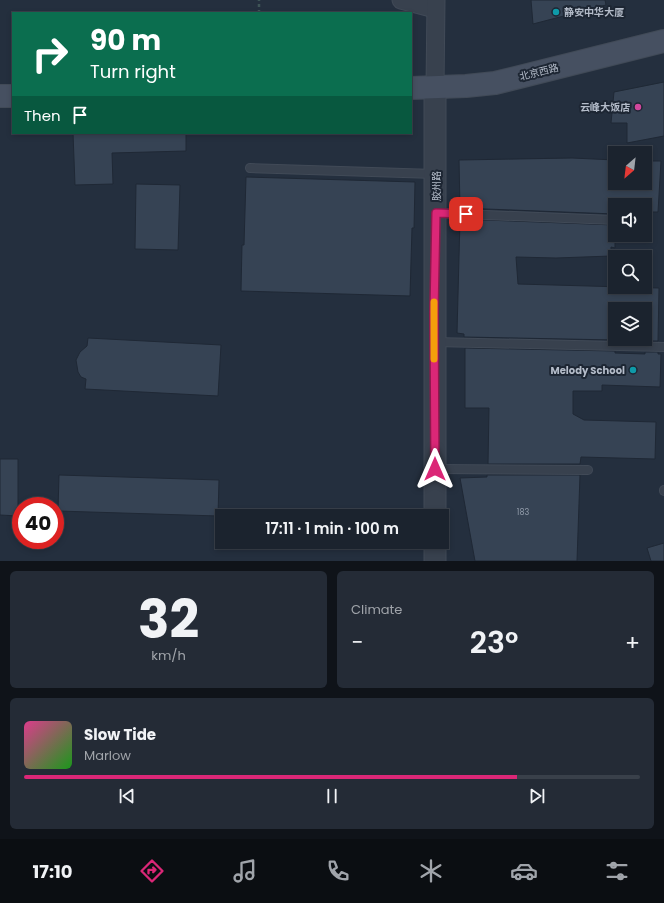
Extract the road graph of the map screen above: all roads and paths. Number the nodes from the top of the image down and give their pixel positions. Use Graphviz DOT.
graph roads {
  1 [pos="259,0"];
  2 [pos="400,0"];
  3 [pos="436,5"];
  4 [pos="259,12"];
  5 [pos="664,42"];
  6 [pos="412,88"];
  7 [pos="435,88"];
  8 [pos="0,96"];
  9 [pos="12,96"];
  10 [pos="250,168"];
  11 [pos="436,174"];
  12 [pos="436,213"];
  13 [pos="608,220"];
  14 [pos="434,342"];
  15 [pos="664,348"];
  16 [pos="435,469"];
  17 [pos="588,470"];
  18 [pos="435,509"];
  19 [pos="435,549"];
  20 [pos="435,561"];
  1 -- 4 [label="path"];
  2 -- 3 [label="street"];
  3 -- 7 [label="street, 胶州路"];
  5 -- 7 [label="main road, 北京西路"];
  6 -- 7 [label="main road, 北京西路"];
  7 -- 11 [label="street, 胶州路"];
  8 -- 9 [label="main road"];
  10 -- 11 [label="lane"];
  11 -- 12 [label="street, 胶州路"];
  12 -- 13 [label="lane"];
  12 -- 14 [label="street, 胶州路"];
  14 -- 15 [label="lane"];
  14 -- 16 [label="street, 胶州路"];
  16 -- 17 [label="lane"];
  16 -- 18 [label="street, 胶州路"];
  19 -- 20 [label="street"];
}
